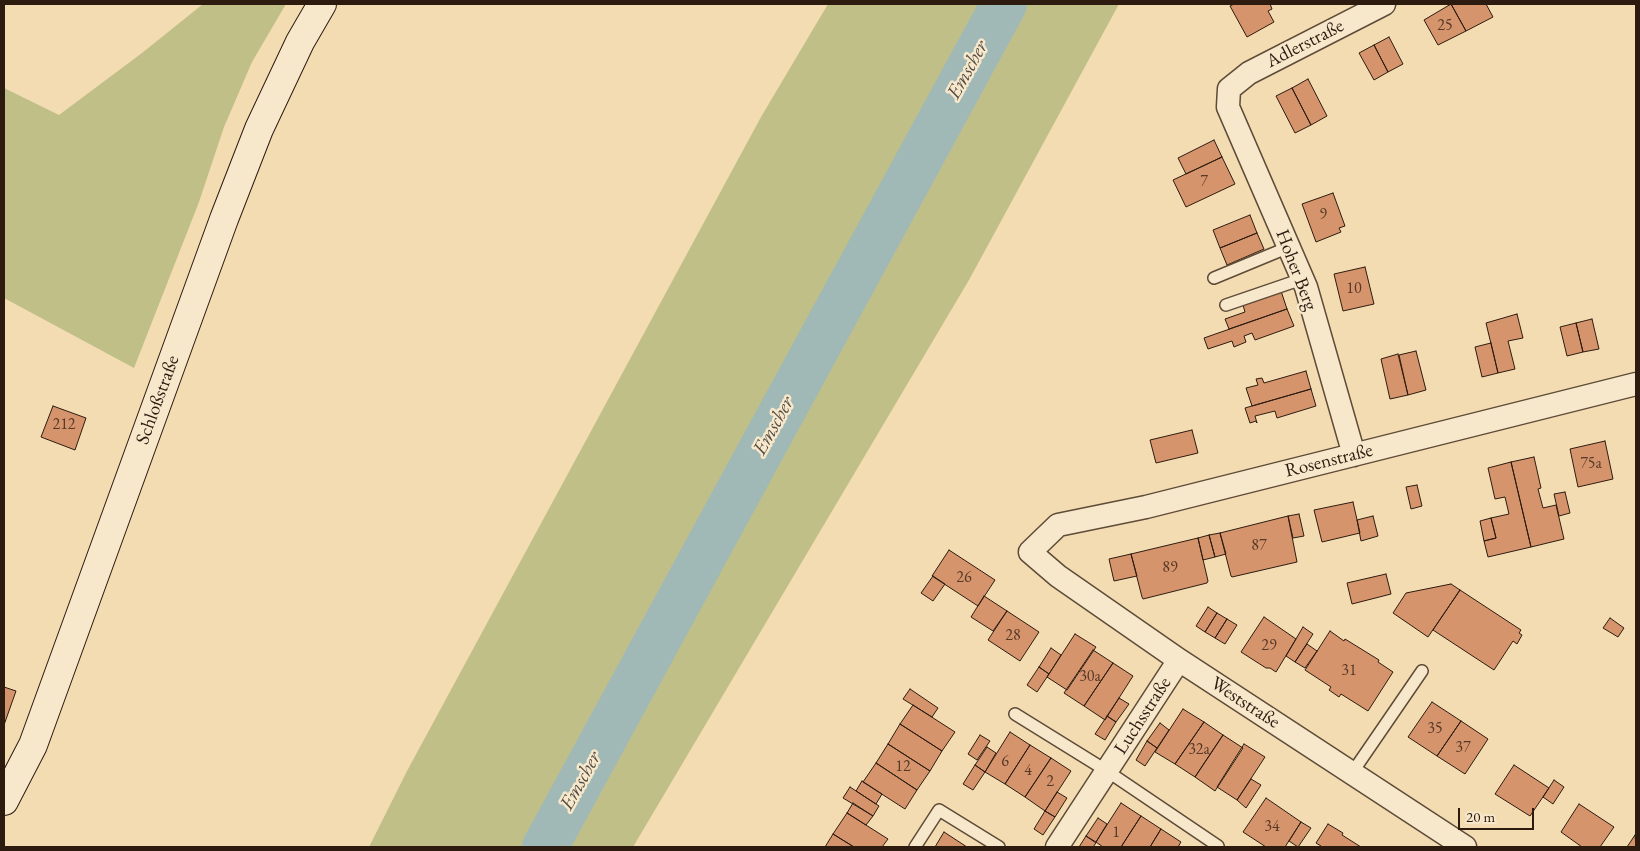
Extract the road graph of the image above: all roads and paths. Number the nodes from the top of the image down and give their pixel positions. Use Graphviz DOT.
graph roads {
  1 [pos="322,4"];
  2 [pos="1384,4"];
  3 [pos="1229,89"];
  4 [pos="1289,247"];
  5 [pos="1214,278"];
  6 [pos="1302,279"];
  7 [pos="1226,305"];
  8 [pos="1636,384"];
  9 [pos="1354,455"];
  10 [pos="1030,552"];
  11 [pos="1179,660"];
  12 [pos="1422,671"];
  13 [pos="1015,714"];
  14 [pos="1107,771"];
  15 [pos="1352,773"];
  16 [pos="4,801"];
  17 [pos="1218,846"];
  18 [pos="915,847"];
  19 [pos="999,847"];
  20 [pos="1057,847"];
  21 [pos="1466,847"];
  1 -- 16 [label="street, Schloßstraße"];
  2 -- 3 [label="street, Adlerstraße"];
  3 -- 4 [label="street, Hoher Berg"];
  4 -- 5 [label="lane"];
  4 -- 6 [label="street, Hoher Berg"];
  6 -- 7 [label="lane"];
  6 -- 9 [label="street, Hoher Berg"];
  8 -- 9 [label="street, Rosenstraße"];
  9 -- 10 [label="street, Rosenstraße"];
  10 -- 11 [label="street, Weststraße"];
  11 -- 14 [label="street, Luchsstraße"];
  11 -- 15 [label="street, Weststraße"];
  12 -- 15 [label="lane"];
  13 -- 14 [label="lane, Luchsstraße"];
  14 -- 17 [label="lane, Luchsstraße"];
  14 -- 20 [label="street, Luchsstraße"];
  15 -- 21 [label="street, Weststraße"];
  18 -- 19 [label="lane"];
}
